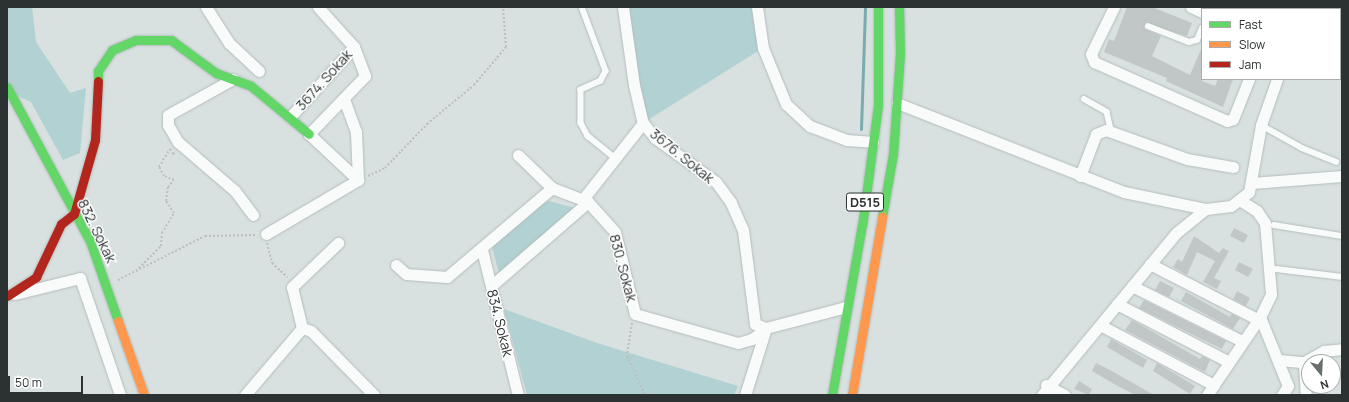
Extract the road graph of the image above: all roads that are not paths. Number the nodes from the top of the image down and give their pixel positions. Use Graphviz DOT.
graph roads {
  1 [pos="206,7"];
  2 [pos="318,7"];
  3 [pos="582,7"];
  4 [pos="623,7"];
  5 [pos="757,7"];
  6 [pos="878,7"];
  7 [pos="898,7"];
  8 [pos="1114,7"];
  9 [pos="1191,7"];
  10 [pos="1201,12"];
  11 [pos="1148,26"];
  12 [pos="1201,30"];
  13 [pos="354,47"];
  14 [pos="259,71"];
  15 [pos="233,79"];
  16 [pos="1249,80"];
  17 [pos="1277,80"];
  18 [pos="8,92"];
  19 [pos="344,99"];
  20 [pos="1084,99"];
  21 [pos="897,103"];
  22 [pos="290,117"];
  23 [pos="643,123"];
  24 [pos="1261,124"];
  25 [pos="1111,130"];
  26 [pos="309,134"];
  27 [pos="873,142"];
  28 [pos="518,155"];
  29 [pos="615,158"];
  30 [pos="1336,162"];
  31 [pos="1233,167"];
  32 [pos="1080,176"];
  33 [pos="1342,176"];
  34 [pos="358,180"];
  35 [pos="1252,183"];
  36 [pos="552,188"];
  37 [pos="585,200"];
  38 [pos="1241,202"];
  39 [pos="1206,210"];
  40 [pos="74,214"];
  41 [pos="253,215"];
  42 [pos="1274,225"];
  43 [pos="266,234"];
  44 [pos="1342,236"];
  45 [pos="338,243"];
  46 [pos="482,250"];
  47 [pos="1150,264"];
  48 [pos="396,265"];
  49 [pos="1268,268"];
  50 [pos="1342,277"];
  51 [pos="491,286"];
  52 [pos="1132,286"];
  53 [pos="8,296"];
  54 [pos="1117,304"];
  55 [pos="846,307"];
  56 [pos="1258,318"];
  57 [pos="1100,325"];
  58 [pos="302,328"];
  59 [pos="766,328"];
  60 [pos="1242,341"];
  61 [pos="1342,349"];
  62 [pos="1319,354"];
  63 [pos="1279,360"];
  64 [pos="1229,362"];
  65 [pos="1301,362"];
  66 [pos="1214,385"];
  67 [pos="1044,390"];
  68 [pos="250,393"];
  69 [pos="120,395"];
  70 [pos="144,395"];
  71 [pos="374,395"];
  72 [pos="518,395"];
  73 [pos="745,395"];
  74 [pos="832,395"];
  75 [pos="852,395"];
  76 [pos="1065,395"];
  77 [pos="1207,395"];
  78 [pos="1282,395"];
  1 -- 14 [label="street"];
  2 -- 13 [label="street, 3674. Sokak"];
  3 -- 29 [label="lane"];
  4 -- 23 [label="street, 3676. Sokak"];
  5 -- 27 [label="street"];
  6 -- 27 [label="main road, D515"];
  7 -- 21 [label="main road, D515"];
  8 -- 16 [label="street"];
  9 -- 10 [label="street"];
  11 -- 12 [label="lane"];
  13 -- 19 [label="street"];
  13 -- 22 [label="street, 3674. Sokak"];
  15 -- 22 [label="main road"];
  15 -- 40 [label="main road"];
  15 -- 41 [label="street"];
  17 -- 24 [label="street"];
  18 -- 40 [label="main road, 832. Sokak"];
  19 -- 26 [label="street"];
  19 -- 34 [label="street"];
  20 -- 25 [label="lane"];
  21 -- 32 [label="street"];
  21 -- 75 [label="main road, D515"];
  22 -- 26 [label="main road"];
  23 -- 29 [label="street"];
  23 -- 59 [label="street, 3676. Sokak"];
  24 -- 30 [label="lane"];
  24 -- 35 [label="street"];
  25 -- 31 [label="street"];
  25 -- 32 [label="street"];
  26 -- 34 [label="street"];
  27 -- 55 [label="main road, D515"];
  28 -- 36 [label="street"];
  29 -- 37 [label="street"];
  32 -- 39 [label="street"];
  33 -- 35 [label="street"];
  34 -- 43 [label="street"];
  35 -- 38 [label="street"];
  36 -- 37 [label="street"];
  36 -- 46 [label="street"];
  37 -- 51 [label="street"];
  37 -- 59 [label="street, 830. Sokak"];
  38 -- 39 [label="street"];
  38 -- 49 [label="street"];
  39 -- 47 [label="street"];
  40 -- 53 [label="main road"];
  40 -- 70 [label="main road, 832. Sokak"];
  42 -- 44 [label="lane"];
  45 -- 58 [label="street"];
  46 -- 48 [label="street"];
  46 -- 51 [label="street, 834. Sokak"];
  47 -- 52 [label="street"];
  47 -- 56 [label="street"];
  49 -- 50 [label="lane"];
  49 -- 56 [label="street"];
  51 -- 72 [label="street, 834. Sokak"];
  52 -- 54 [label="street"];
  52 -- 60 [label="street"];
  53 -- 69 [label="street"];
  54 -- 57 [label="street"];
  54 -- 64 [label="street"];
  55 -- 59 [label="street"];
  55 -- 74 [label="main road, D515"];
  56 -- 60 [label="street"];
  56 -- 63 [label="street"];
  57 -- 66 [label="street"];
  57 -- 67 [label="street"];
  58 -- 68 [label="street"];
  58 -- 71 [label="street"];
  59 -- 73 [label="street"];
  60 -- 64 [label="street"];
  61 -- 62 [label="street"];
  63 -- 65 [label="street"];
  63 -- 78 [label="street"];
  64 -- 66 [label="street"];
  66 -- 77 [label="street"];
  67 -- 76 [label="street"];
}
